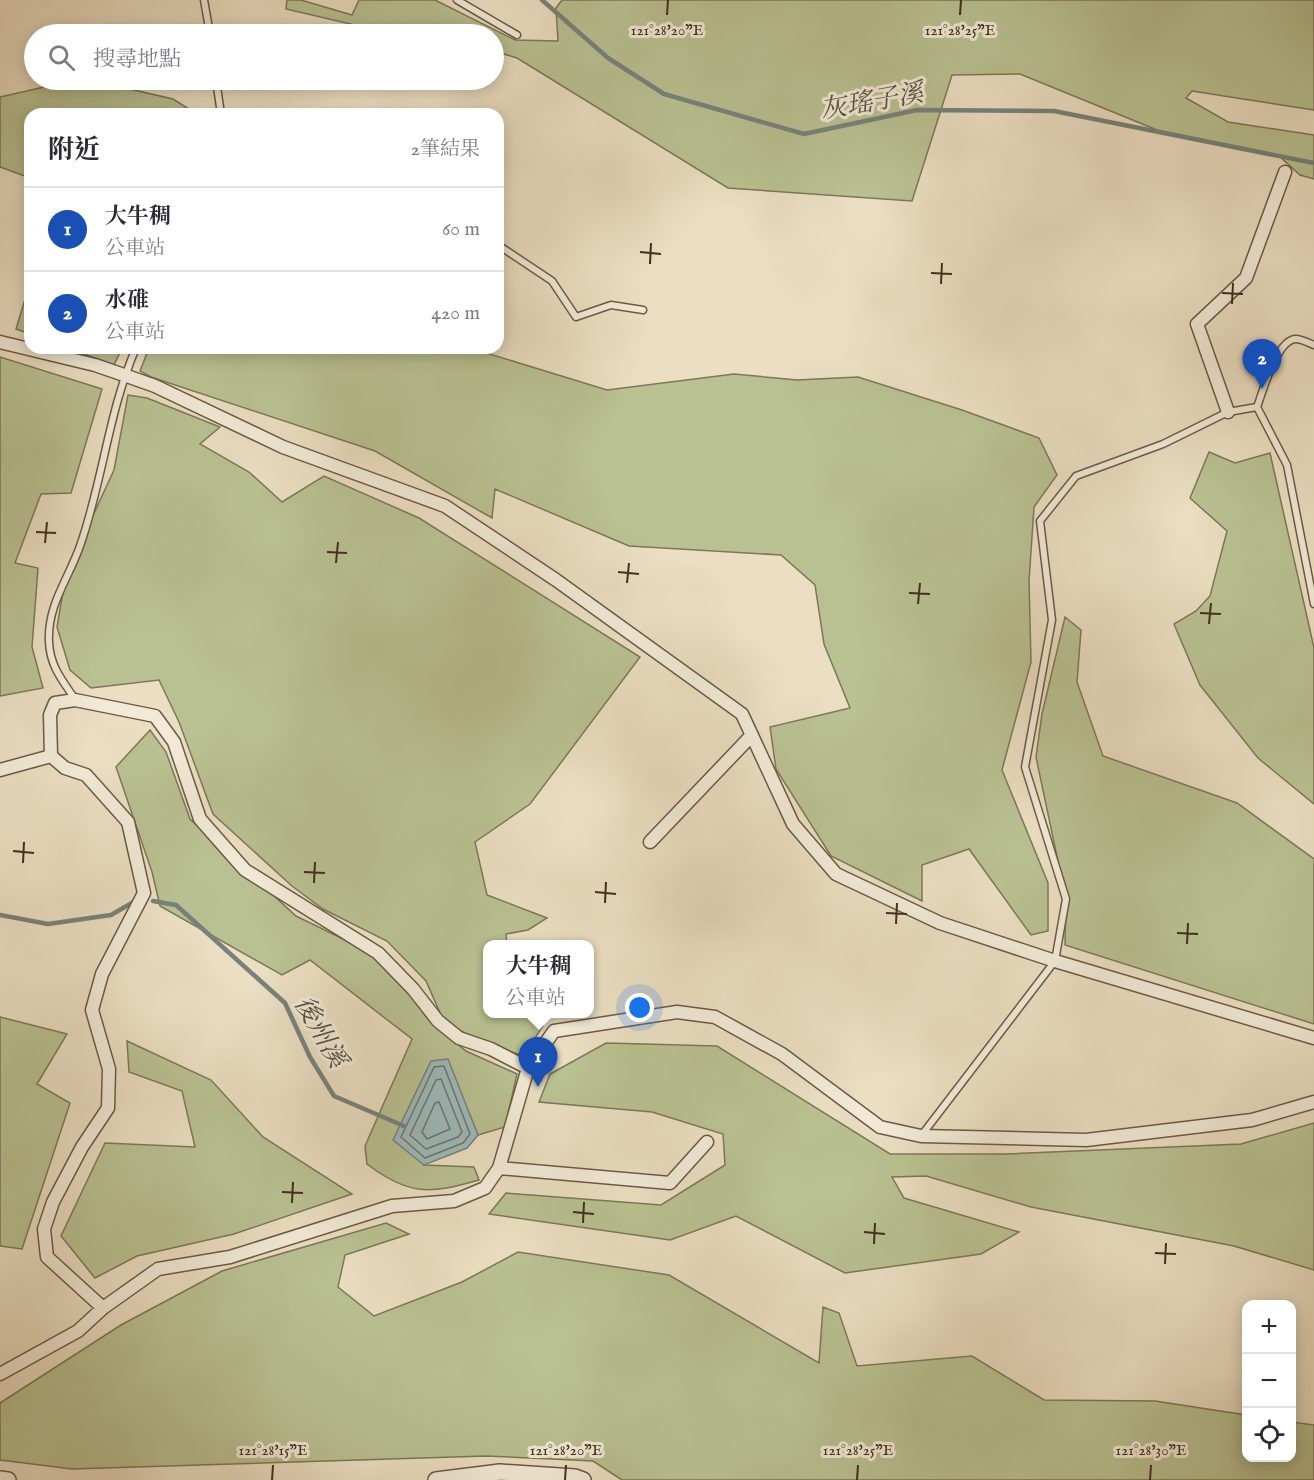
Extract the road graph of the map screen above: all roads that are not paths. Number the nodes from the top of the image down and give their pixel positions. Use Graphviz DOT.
graph roads {
  1 [pos="204,0"];
  2 [pos="457,0"];
  3 [pos="208,24"];
  4 [pos="498,24"];
  5 [pos="504,27"];
  6 [pos="517,35"];
  7 [pos="218,90"];
  8 [pos="220,108"];
  9 [pos="1285,172"];
  10 [pos="504,249"];
  11 [pos="643,310"];
  12 [pos="0,342"];
  13 [pos="1314,345"];
  14 [pos="24,348"];
  15 [pos="50,354"];
  16 [pos="133,354"];
  17 [pos="124,375"];
  18 [pos="1257,407"];
  19 [pos="1228,412"];
  20 [pos="1314,604"];
  21 [pos="75,700"];
  22 [pos="753,735"];
  23 [pos="51,756"];
  24 [pos="0,770"];
  25 [pos="650,842"];
  26 [pos="1055,961"];
  27 [pos="1314,1038"];
  28 [pos="528,1068"];
  29 [pos="1314,1102"];
  30 [pos="921,1136"];
  31 [pos="707,1142"];
  32 [pos="500,1168"];
  33 [pos="103,1308"];
  34 [pos="0,1374"];
  35 [pos="0,1479"];
  36 [pos="8,1480"];
  37 [pos="436,1480"];
  38 [pos="583,1480"];
  1 -- 3 [label="lane"];
  2 -- 4 [label="lane"];
  5 -- 6 [label="lane"];
  7 -- 8 [label="lane"];
  9 -- 19 [label="street"];
  10 -- 11 [label="lane"];
  12 -- 14 [label="street"];
  13 -- 18 [label="lane"];
  15 -- 17 [label="street"];
  16 -- 17 [label="lane"];
  17 -- 21 [label="lane"];
  17 -- 22 [label="street"];
  18 -- 19 [label="lane"];
  18 -- 20 [label="lane"];
  19 -- 26 [label="lane"];
  21 -- 23 [label="street"];
  21 -- 28 [label="street"];
  22 -- 25 [label="street"];
  22 -- 26 [label="street"];
  23 -- 24 [label="street"];
  23 -- 33 [label="street"];
  26 -- 27 [label="street"];
  26 -- 30 [label="lane"];
  28 -- 30 [label="street"];
  28 -- 32 [label="street"];
  29 -- 30 [label="street"];
  31 -- 32 [label="street"];
  32 -- 33 [label="street"];
  33 -- 34 [label="street"];
  35 -- 36 [label="street"];
  37 -- 38 [label="street"];
}
